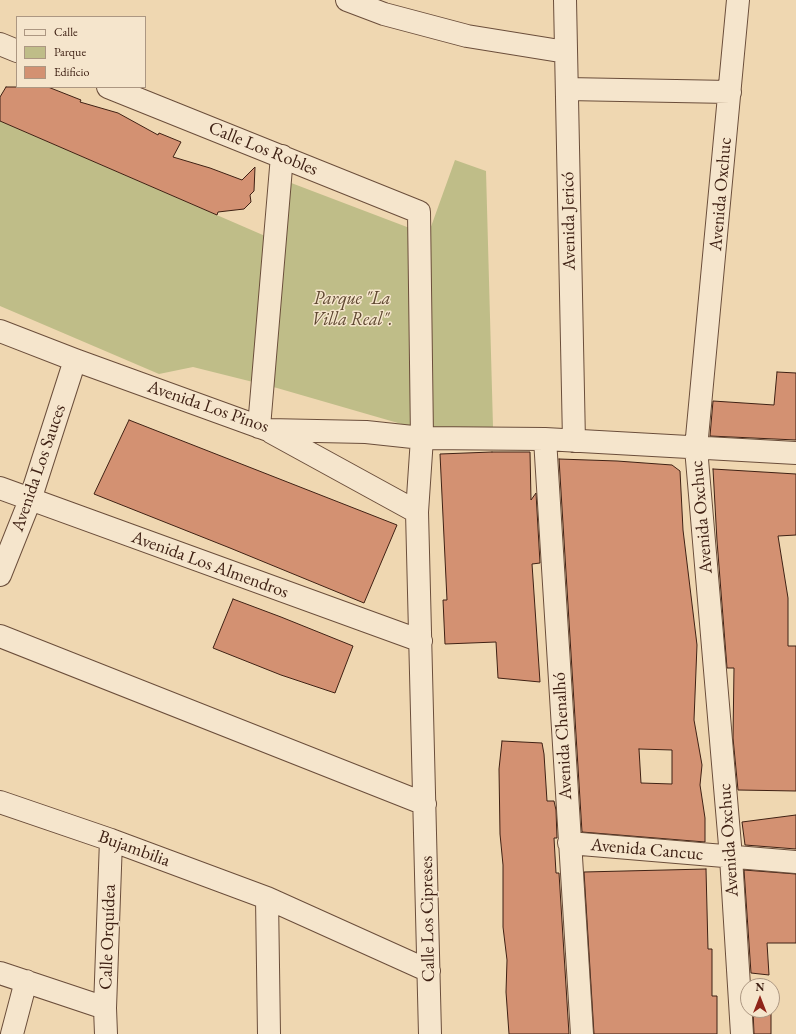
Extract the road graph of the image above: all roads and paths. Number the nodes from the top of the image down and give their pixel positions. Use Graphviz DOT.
graph roads {
  1 [pos="347,0"];
  2 [pos="565,0"];
  3 [pos="738,0"];
  4 [pos="385,7"];
  5 [pos="566,52"];
  6 [pos="111,88"];
  7 [pos="566,89"];
  8 [pos="730,92"];
  9 [pos="282,156"];
  10 [pos="419,212"];
  11 [pos="0,331"];
  12 [pos="75,360"];
  13 [pos="264,429"];
  14 [pos="422,438"];
  15 [pos="545,439"];
  16 [pos="574,441"];
  17 [pos="696,448"];
  18 [pos="796,453"];
  19 [pos="0,488"];
  20 [pos="30,500"];
  21 [pos="417,512"];
  22 [pos="0,575"];
  23 [pos="0,636"];
  24 [pos="421,641"];
  25 [pos="0,802"];
  26 [pos="425,804"];
  27 [pos="111,840"];
  28 [pos="569,843"];
  29 [pos="731,857"];
  30 [pos="796,862"];
  31 [pos="267,898"];
  32 [pos="429,971"];
  33 [pos="0,973"];
  34 [pos="26,981"];
  35 [pos="105,1008"];
  36 [pos="12,1034"];
  37 [pos="106,1034"];
  38 [pos="269,1034"];
  39 [pos="430,1034"];
  40 [pos="582,1034"];
  41 [pos="742,1034"];
  1 -- 4 [label="street"];
  2 -- 5 [label="street, Avenida Jericó"];
  3 -- 8 [label="street, Avenida Oxchuc"];
  4 -- 5 [label="street"];
  5 -- 7 [label="street, Avenida Jericó"];
  6 -- 9 [label="street, Calle Los Robles"];
  7 -- 8 [label="street"];
  7 -- 16 [label="street, Avenida Jericó"];
  8 -- 17 [label="street, Avenida Oxchuc"];
  9 -- 10 [label="street, Calle Los Robles"];
  9 -- 13 [label="street"];
  10 -- 14 [label="street, Calle Los Cipreses"];
  11 -- 12 [label="street, Avenida Los Pinos"];
  12 -- 13 [label="street, Avenida Los Pinos"];
  12 -- 20 [label="street, Avenida Los Sauces"];
  13 -- 14 [label="street, Avenida Los Pinos"];
  13 -- 21 [label="street"];
  14 -- 15 [label="street, Avenida Los Pinos"];
  14 -- 21 [label="street, Calle Los Cipreses"];
  15 -- 16 [label="street, Avenida Los Pinos"];
  15 -- 28 [label="street, Avenida Chenalhó"];
  16 -- 17 [label="street, Avenida Los Pinos"];
  17 -- 18 [label="street, Avenida Los Pinos"];
  17 -- 29 [label="street, Avenida Oxchuc"];
  19 -- 20 [label="street, Avenida Los Almendros"];
  20 -- 22 [label="street, Avenida Los Sauces"];
  20 -- 24 [label="street, Avenida Los Almendros"];
  21 -- 24 [label="street, Calle Los Cipreses"];
  23 -- 26 [label="street"];
  24 -- 26 [label="street, Calle Los Cipreses"];
  25 -- 27 [label="street, Bujambilia"];
  26 -- 32 [label="street, Calle Los Cipreses"];
  27 -- 31 [label="street, Bujambilia"];
  27 -- 35 [label="street, Calle Orquídea"];
  28 -- 29 [label="street, Avenida Cancuc"];
  28 -- 40 [label="street, Avenida Chenalhó"];
  29 -- 30 [label="street, Avenida Cancuc"];
  29 -- 41 [label="street, Avenida Oxchuc"];
  31 -- 32 [label="street, Bujambilia"];
  31 -- 38 [label="street"];
  32 -- 39 [label="street, Calle Los Cipreses"];
  33 -- 34 [label="street"];
  34 -- 35 [label="street"];
  34 -- 36 [label="street"];
  35 -- 37 [label="street, Calle Orquídea"];
}
